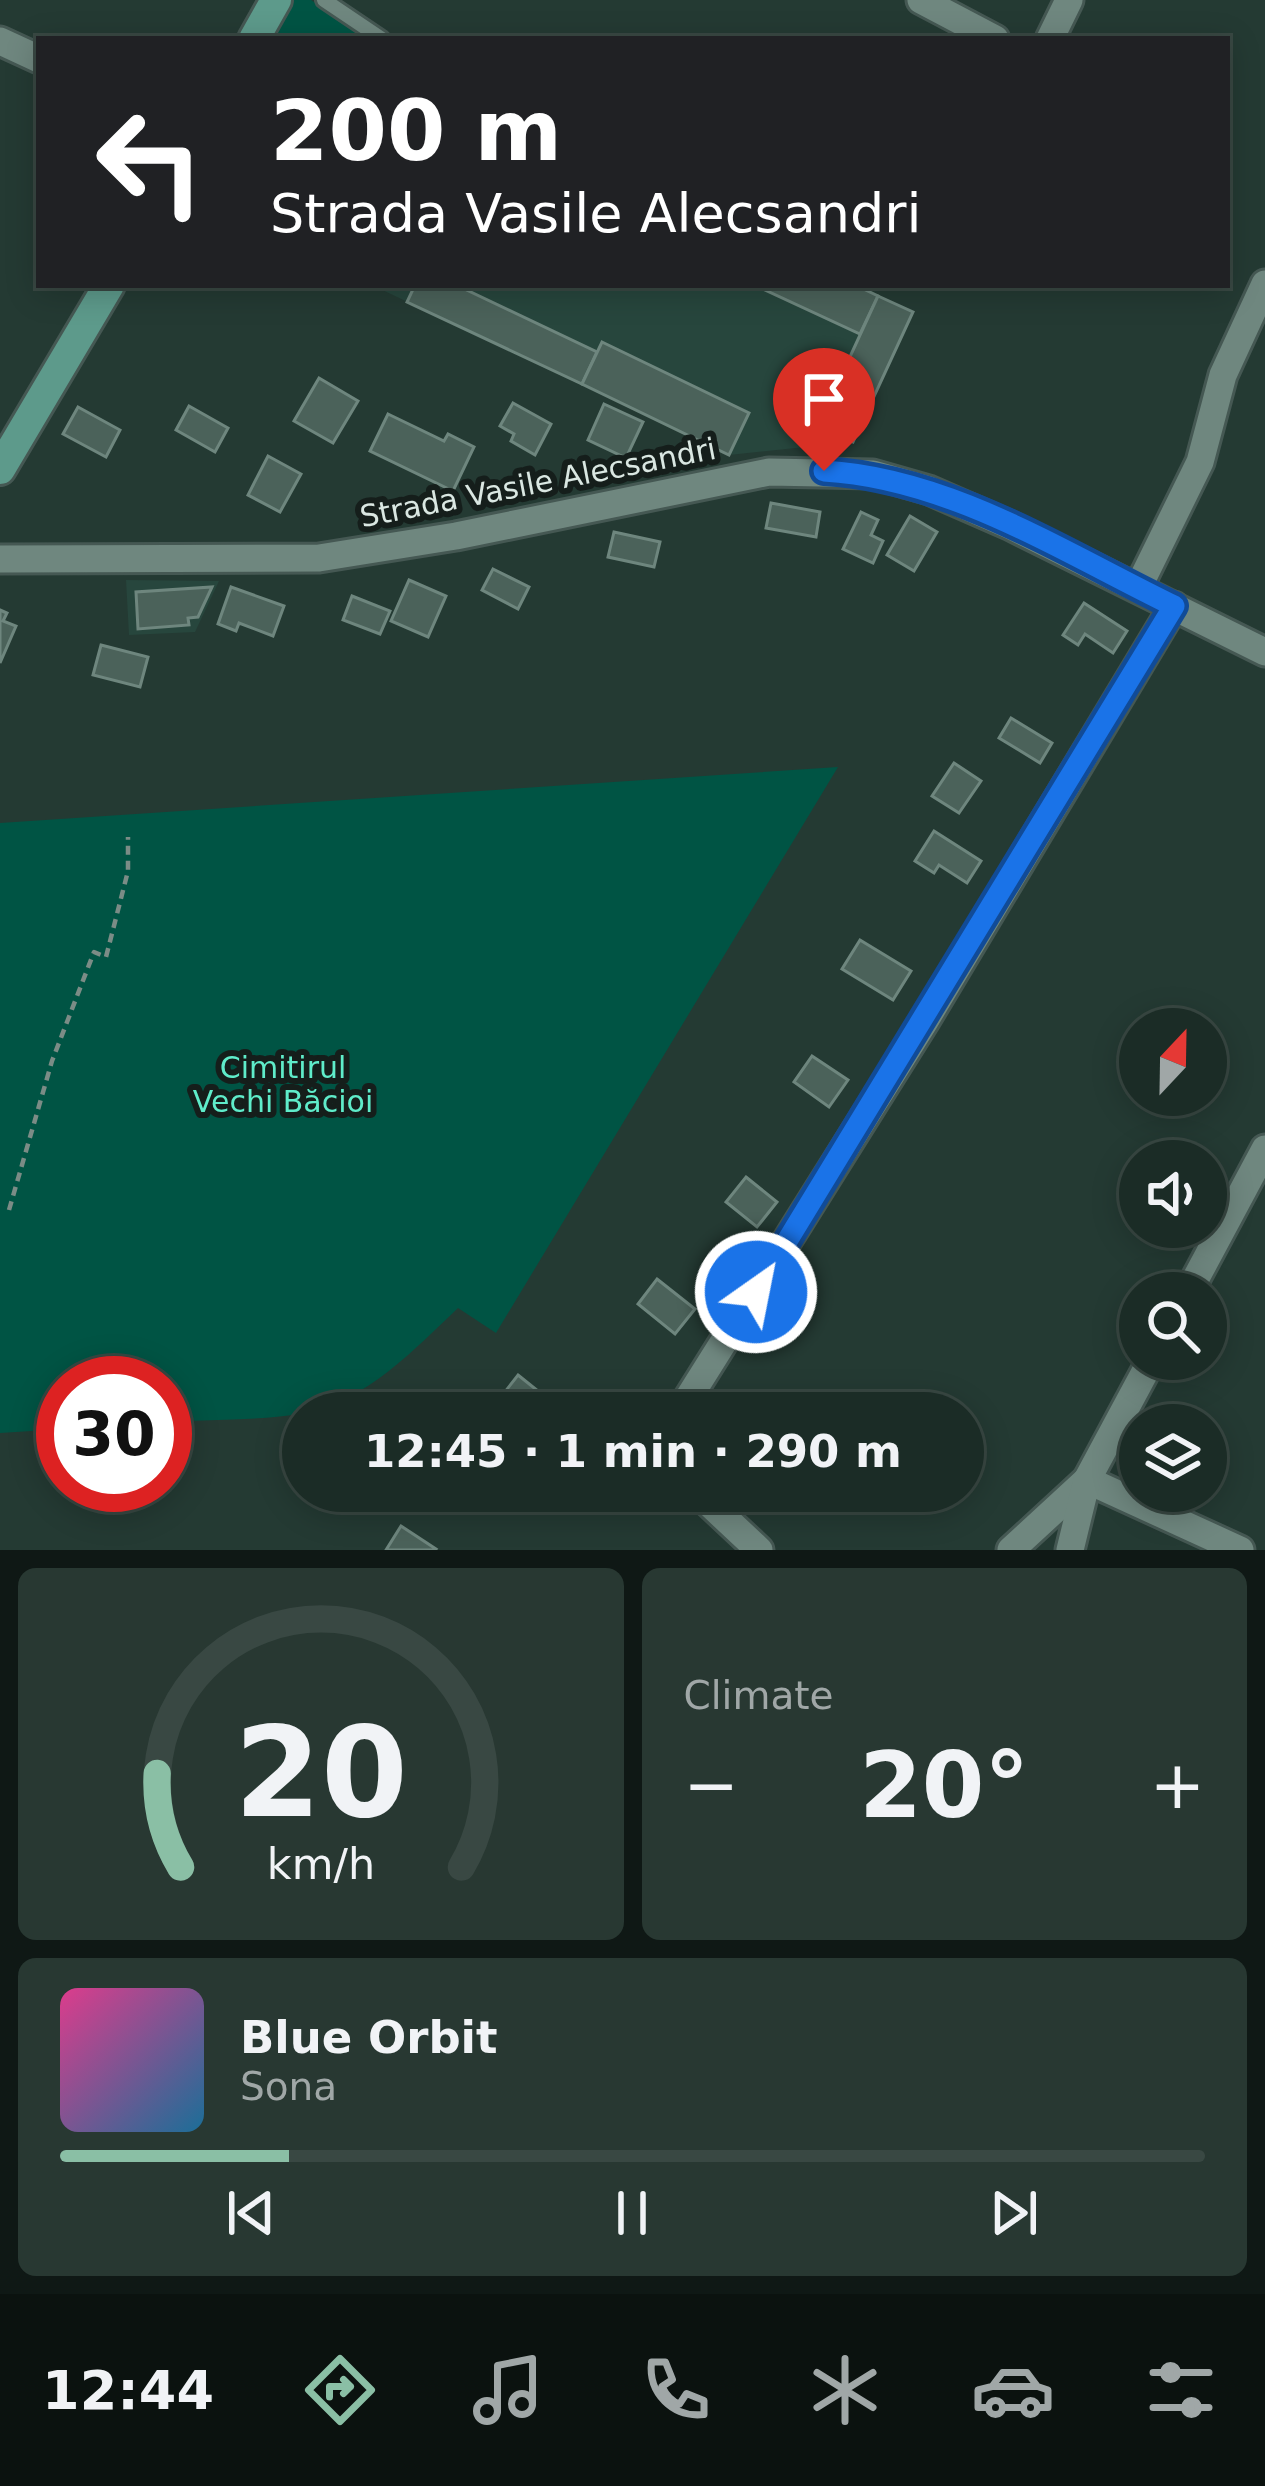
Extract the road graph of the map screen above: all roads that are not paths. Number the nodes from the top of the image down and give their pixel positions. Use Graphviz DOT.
graph roads {
  1 [pos="276,0"];
  2 [pos="324,0"];
  3 [pos="921,0"];
  4 [pos="1069,0"];
  5 [pos="256,36"];
  6 [pos="378,36"];
  7 [pos="988,36"];
  8 [pos="1051,36"];
  9 [pos="0,41"];
  10 [pos="36,58"];
  11 [pos="1265,284"];
  12 [pos="108,288"];
  13 [pos="0,469"];
  14 [pos="0,559"];
  15 [pos="1138,588"];
  16 [pos="1174,606"];
  17 [pos="1265,652"];
  18 [pos="1265,1149"];
  19 [pos="1199,1272"];
  20 [pos="1141,1380"];
  21 [pos="693,1392"];
  22 [pos="1087,1480"];
  23 [pos="718,1512"];
  24 [pos="759,1550"];
  25 [pos="1011,1550"];
  26 [pos="1070,1550"];
  27 [pos="1240,1550"];
  1 -- 5 [label="main road"];
  2 -- 6 [label="lane"];
  3 -- 7 [label="street"];
  4 -- 8 [label="street"];
  9 -- 10 [label="street"];
  11 -- 15 [label="street"];
  12 -- 13 [label="main road"];
  14 -- 15 [label="street, Strada Vasile Alecsandri"];
  15 -- 16 [label="street, Strada Vasile Alecsandri"];
  16 -- 17 [label="street, Strada Vasile Alecsandri"];
  16 -- 21 [label="street"];
  18 -- 19 [label="street"];
  20 -- 22 [label="street"];
  22 -- 25 [label="street"];
  22 -- 26 [label="street"];
  22 -- 27 [label="street"];
  23 -- 24 [label="street"];
}
